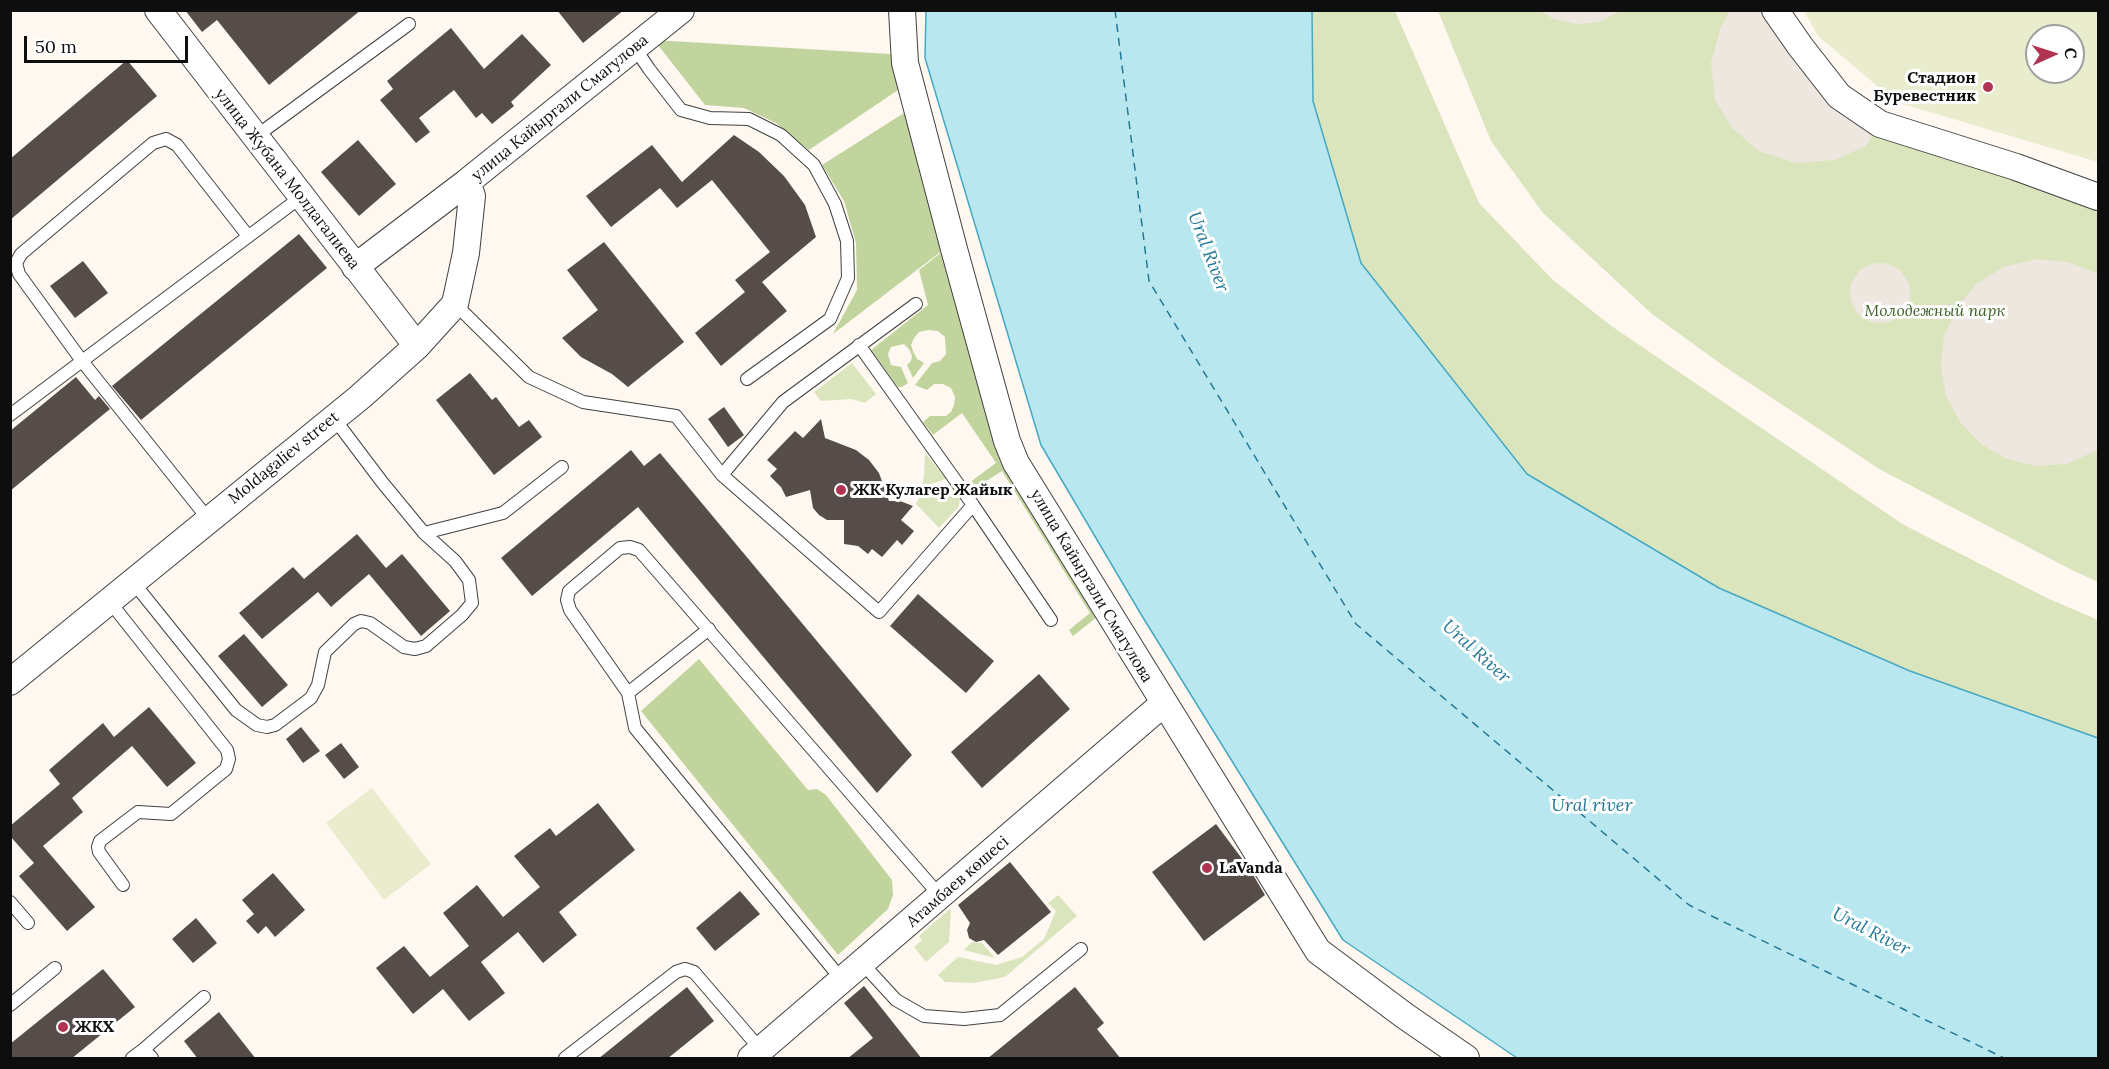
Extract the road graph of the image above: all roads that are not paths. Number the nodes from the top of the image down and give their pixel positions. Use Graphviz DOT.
graph roads {
  1 [pos="158,10"];
  2 [pos="681,10"];
  3 [pos="902,10"];
  4 [pos="1775,10"];
  5 [pos="409,24"];
  6 [pos="635,48"];
  7 [pos="255,137"];
  8 [pos="467,182"];
  9 [pos="301,197"];
  10 [pos="2098,197"];
  11 [pos="248,236"];
  12 [pos="355,267"];
  13 [pos="455,304"];
  14 [pos="916,304"];
  15 [pos="859,345"];
  16 [pos="417,346"];
  17 [pos="82,361"];
  18 [pos="747,379"];
  19 [pos="10,415"];
  20 [pos="333,417"];
  21 [pos="562,467"];
  22 [pos="722,475"];
  23 [pos="973,505"];
  24 [pos="209,520"];
  25 [pos="424,533"];
  26 [pos="133,582"];
  27 [pos="110,602"];
  28 [pos="1051,620"];
  29 [pos="709,629"];
  30 [pos="10,682"];
  31 [pos="628,693"];
  32 [pos="1163,704"];
  33 [pos="123,885"];
  34 [pos="941,897"];
  35 [pos="10,902"];
  36 [pos="28,923"];
  37 [pos="1081,950"];
  38 [pos="862,963"];
  39 [pos="56,968"];
  40 [pos="842,980"];
  41 [pos="204,997"];
  42 [pos="10,1005"];
  43 [pos="148,1054"];
  44 [pos="756,1054"];
  45 [pos="132,1059"];
  46 [pos="565,1059"];
  47 [pos="1466,1059"];
  1 -- 7 [label="street, улица Жубана Молдагалиева"];
  2 -- 6 [label="street, улица Кайыргали Смагулова"];
  3 -- 32 [label="street, улица Кайыргали Смагулова"];
  4 -- 10 [label="street"];
  5 -- 7 [label="lane"];
  6 -- 8 [label="street, улица Кайыргали Смагулова"];
  6 -- 18 [label="lane"];
  7 -- 9 [label="street, улица Жубана Молдагалиева"];
  8 -- 12 [label="street, улица Кайыргали Смагулова"];
  8 -- 13 [label="street, Moldagaliev street"];
  9 -- 11 [label="lane"];
  9 -- 12 [label="street, улица Жубана Молдагалиева"];
  11 -- 17 [label="lane"];
  11 -- 17 [label="lane"];
  12 -- 16 [label="street, улица Жубана Молдагалиева"];
  13 -- 16 [label="street, Moldagaliev street"];
  13 -- 22 [label="lane"];
  14 -- 15 [label="lane"];
  15 -- 22 [label="lane"];
  15 -- 23 [label="lane"];
  16 -- 20 [label="street, Moldagaliev street"];
  17 -- 19 [label="lane"];
  17 -- 24 [label="lane"];
  20 -- 24 [label="street, Moldagaliev street"];
  20 -- 25 [label="lane"];
  21 -- 25 [label="lane"];
  22 -- 23 [label="lane"];
  23 -- 28 [label="lane"];
  24 -- 26 [label="street, Moldagaliev street"];
  25 -- 26 [label="lane"];
  26 -- 27 [label="street, Moldagaliev street"];
  27 -- 30 [label="street, Moldagaliev street"];
  27 -- 33 [label="lane"];
  29 -- 31 [label="lane"];
  29 -- 31 [label="lane"];
  29 -- 34 [label="lane"];
  31 -- 40 [label="lane"];
  32 -- 34 [label="street, Атамбаев көшесі"];
  32 -- 47 [label="street, улица Кайыргали Смагулова"];
  34 -- 38 [label="street, Атамбаев көшесі"];
  35 -- 36 [label="lane"];
  37 -- 38 [label="lane"];
  38 -- 40 [label="street, Атамбаев көшесі"];
  39 -- 42 [label="lane"];
  40 -- 44 [label="street, Атамбаев көшесі"];
  41 -- 43 [label="lane"];
  43 -- 45 [label="lane"];
  44 -- 46 [label="lane"];
}
